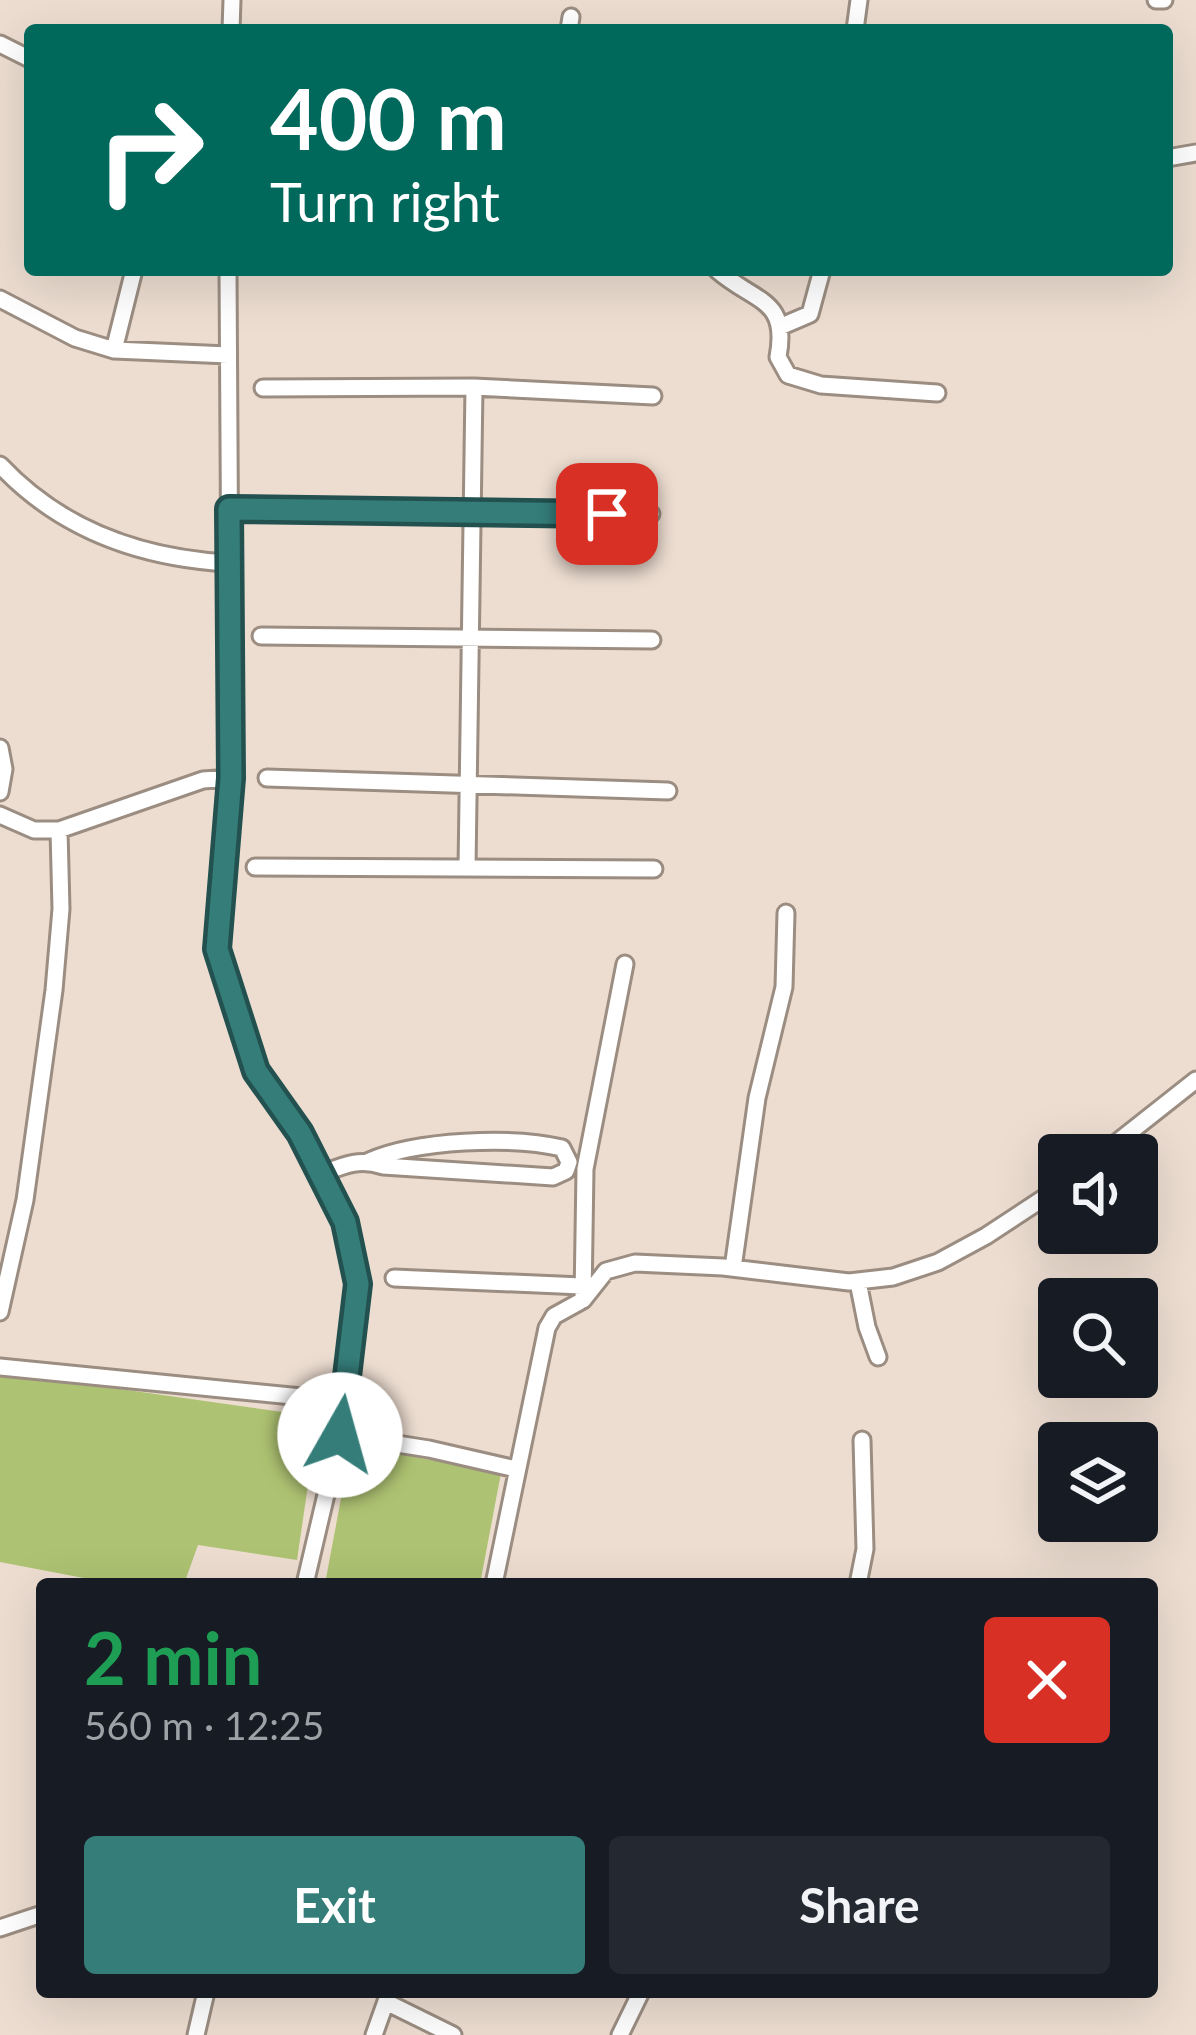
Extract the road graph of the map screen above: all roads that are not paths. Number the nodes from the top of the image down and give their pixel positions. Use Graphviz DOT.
graph roads {
  1 [pos="132,276"];
  2 [pos="228,276"];
  3 [pos="726,276"];
  4 [pos="820,276"];
  5 [pos="0,299"];
  6 [pos="782,326"];
  7 [pos="114,350"];
  8 [pos="228,355"];
  9 [pos="262,388"];
  10 [pos="474,388"];
  11 [pos="938,393"];
  12 [pos="653,396"];
  13 [pos="0,465"];
  14 [pos="229,509"];
  15 [pos="472,514"];
  16 [pos="651,514"];
  17 [pos="229,563"];
  18 [pos="261,636"];
  19 [pos="471,638"];
  20 [pos="652,640"];
  21 [pos="0,748"];
  22 [pos="231,778"];
  23 [pos="267,778"];
  24 [pos="470,784"];
  25 [pos="668,791"];
  26 [pos="0,792"];
  27 [pos="0,815"];
  28 [pos="59,830"];
  29 [pos="255,867"];
  30 [pos="467,868"];
  31 [pos="654,869"];
  32 [pos="786,913"];
  33 [pos="625,964"];
  34 [pos="1196,1080"];
  35 [pos="1128,1134"];
  36 [pos="370,1161"];
  37 [pos="321,1174"];
  38 [pos="1038,1201"];
  39 [pos="733,1268"];
  40 [pos="394,1278"];
  41 [pos="857,1282"];
  42 [pos="582,1293"];
  43 [pos="0,1312"];
  44 [pos="878,1357"];
  45 [pos="0,1367"];
  46 [pos="342,1401"];
  47 [pos="340,1435"];
  48 [pos="862,1440"];
  49 [pos="516,1469"];
  50 [pos="305,1578"];
  51 [pos="495,1578"];
  52 [pos="859,1578"];
  53 [pos="36,1916"];
  54 [pos="0,1928"];
  55 [pos="205,1998"];
  56 [pos="388,1998"];
  57 [pos="390,1998"];
  58 [pos="638,1998"];
  59 [pos="196,2035"];
  60 [pos="374,2035"];
  61 [pos="452,2035"];
  62 [pos="620,2035"];
  1 -- 7 [label="street"];
  2 -- 8 [label="street"];
  3 -- 6 [label="street"];
  4 -- 6 [label="street"];
  5 -- 7 [label="street"];
  6 -- 11 [label="street"];
  7 -- 8 [label="street"];
  8 -- 14 [label="street"];
  9 -- 10 [label="street"];
  10 -- 12 [label="street"];
  10 -- 15 [label="street"];
  13 -- 17 [label="street"];
  14 -- 15 [label="street"];
  14 -- 17 [label="street"];
  15 -- 16 [label="street"];
  15 -- 19 [label="street"];
  17 -- 22 [label="street"];
  18 -- 19 [label="street"];
  19 -- 20 [label="street"];
  19 -- 24 [label="street"];
  21 -- 26 [label="street"];
  22 -- 28 [label="street"];
  22 -- 37 [label="street"];
  23 -- 24 [label="street"];
  24 -- 25 [label="street"];
  24 -- 30 [label="street"];
  27 -- 28 [label="street"];
  28 -- 43 [label="street"];
  29 -- 30 [label="street"];
  30 -- 31 [label="street"];
  32 -- 39 [label="street"];
  33 -- 42 [label="street"];
  34 -- 35 [label="street"];
  36 -- 36 [label="street"];
  36 -- 37 [label="street"];
  37 -- 46 [label="street"];
  38 -- 41 [label="street"];
  39 -- 41 [label="street"];
  39 -- 42 [label="street"];
  40 -- 42 [label="street"];
  41 -- 44 [label="street"];
  42 -- 49 [label="street"];
  45 -- 46 [label="street"];
  46 -- 47 [label="street"];
  47 -- 49 [label="street"];
  47 -- 50 [label="street"];
  48 -- 52 [label="street"];
  49 -- 51 [label="street"];
  53 -- 54 [label="street"];
  55 -- 59 [label="street"];
  56 -- 60 [label="street"];
  57 -- 61 [label="street"];
  58 -- 62 [label="street"];
}
